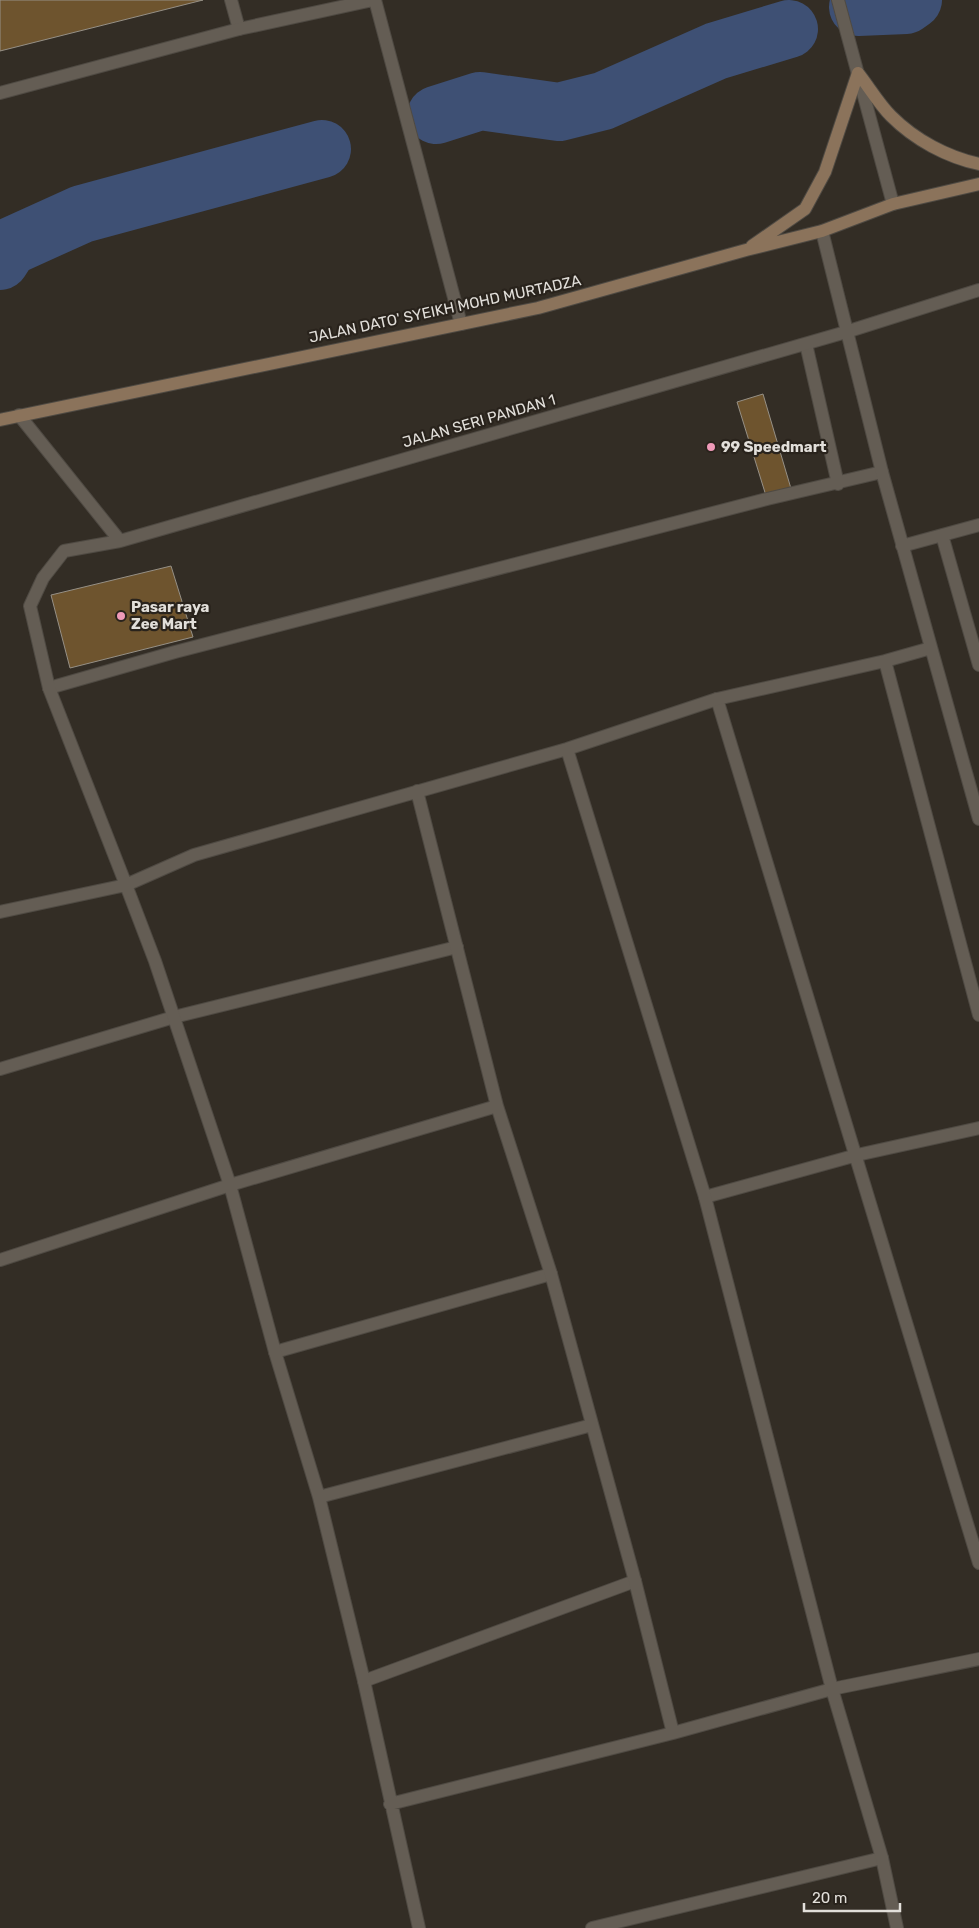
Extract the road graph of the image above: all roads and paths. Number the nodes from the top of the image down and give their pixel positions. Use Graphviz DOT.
graph roads {
  1 [pos="231,0"];
  2 [pos="374,0"];
  3 [pos="838,0"];
  4 [pos="239,28"];
  5 [pos="858,73"];
  6 [pos="0,93"];
  7 [pos="979,164"];
  8 [pos="979,184"];
  9 [pos="892,204"];
  10 [pos="822,231"];
  11 [pos="746,250"];
  12 [pos="979,290"];
  13 [pos="461,324"];
  14 [pos="846,332"];
  15 [pos="806,344"];
  16 [pos="19,415"];
  17 [pos="0,420"];
  18 [pos="882,472"];
  19 [pos="838,484"];
  20 [pos="979,525"];
  21 [pos="942,535"];
  22 [pos="120,541"];
  23 [pos="902,546"];
  24 [pos="932,648"];
  25 [pos="885,662"];
  26 [pos="979,665"];
  27 [pos="50,688"];
  28 [pos="717,699"];
  29 [pos="567,749"];
  30 [pos="417,791"];
  31 [pos="979,819"];
  32 [pos="126,885"];
  33 [pos="0,912"];
  34 [pos="457,947"];
  35 [pos="979,1015"];
  36 [pos="174,1017"];
  37 [pos="0,1069"];
  38 [pos="497,1106"];
  39 [pos="979,1128"];
  40 [pos="856,1155"];
  41 [pos="230,1185"];
  42 [pos="705,1197"];
  43 [pos="0,1260"];
  44 [pos="551,1274"];
  45 [pos="275,1352"];
  46 [pos="592,1425"];
  47 [pos="319,1497"];
  48 [pos="979,1563"];
  49 [pos="635,1581"];
  50 [pos="979,1659"];
  51 [pos="364,1681"];
  52 [pos="832,1689"];
  53 [pos="673,1733"];
  54 [pos="390,1804"];
  55 [pos="882,1858"];
  56 [pos="419,1928"];
  57 [pos="592,1928"];
  58 [pos="897,1928"];
  1 -- 4 [label="street"];
  2 -- 4 [label="street"];
  2 -- 13 [label="street"];
  3 -- 5 [label="street"];
  4 -- 6 [label="street"];
  5 -- 7 [label="main road"];
  5 -- 9 [label="street"];
  5 -- 11 [label="main road"];
  8 -- 9 [label="main road, JALAN DATO' SYEIKH MOHD MURTADZA"];
  9 -- 10 [label="main road, JALAN DATO' SYEIKH MOHD MURTADZA"];
  10 -- 11 [label="main road, JALAN DATO' SYEIKH MOHD MURTADZA"];
  10 -- 14 [label="street"];
  11 -- 13 [label="main road, JALAN DATO' SYEIKH MOHD MURTADZA"];
  12 -- 14 [label="street, JALAN SERI PANDAN 1"];
  13 -- 16 [label="main road, JALAN DATO' SYEIKH MOHD MURTADZA"];
  14 -- 15 [label="street, JALAN SERI PANDAN 1"];
  14 -- 18 [label="street"];
  15 -- 19 [label="street"];
  15 -- 22 [label="street, JALAN SERI PANDAN 1"];
  16 -- 17 [label="main road, JALAN DATO' SYEIKH MOHD MURTADZA"];
  16 -- 22 [label="street"];
  18 -- 19 [label="street"];
  18 -- 23 [label="street"];
  19 -- 27 [label="street"];
  20 -- 21 [label="street"];
  21 -- 23 [label="street"];
  21 -- 26 [label="street"];
  22 -- 27 [label="street, JALAN SERI PANDAN 1"];
  23 -- 24 [label="street"];
  24 -- 25 [label="street"];
  24 -- 31 [label="street"];
  25 -- 28 [label="street"];
  25 -- 35 [label="street"];
  27 -- 32 [label="street, JALAN SERI PANDAN 1"];
  28 -- 29 [label="street"];
  28 -- 40 [label="street"];
  29 -- 30 [label="street"];
  29 -- 42 [label="street"];
  30 -- 32 [label="street"];
  30 -- 34 [label="street"];
  32 -- 33 [label="street"];
  32 -- 36 [label="street, JALAN SERI PANDAN 1"];
  34 -- 36 [label="street"];
  34 -- 38 [label="street"];
  36 -- 37 [label="street"];
  36 -- 41 [label="street, JALAN SERI PANDAN 1"];
  38 -- 41 [label="street"];
  38 -- 44 [label="street"];
  39 -- 40 [label="street"];
  40 -- 42 [label="street"];
  40 -- 48 [label="street"];
  41 -- 43 [label="street"];
  41 -- 45 [label="street, JALAN SERI PANDAN 1"];
  42 -- 52 [label="street"];
  44 -- 45 [label="street"];
  44 -- 46 [label="street"];
  45 -- 47 [label="street, JALAN SERI PANDAN 1"];
  46 -- 47 [label="street"];
  46 -- 49 [label="street"];
  47 -- 51 [label="street, JALAN SERI PANDAN 1"];
  49 -- 51 [label="street"];
  49 -- 53 [label="street"];
  50 -- 52 [label="street"];
  51 -- 54 [label="street, JALAN SERI PANDAN 1"];
  52 -- 53 [label="street"];
  52 -- 55 [label="street"];
  53 -- 54 [label="street"];
  54 -- 56 [label="street, JALAN SERI PANDAN 1"];
  55 -- 57 [label="street"];
  55 -- 58 [label="street"];
}
